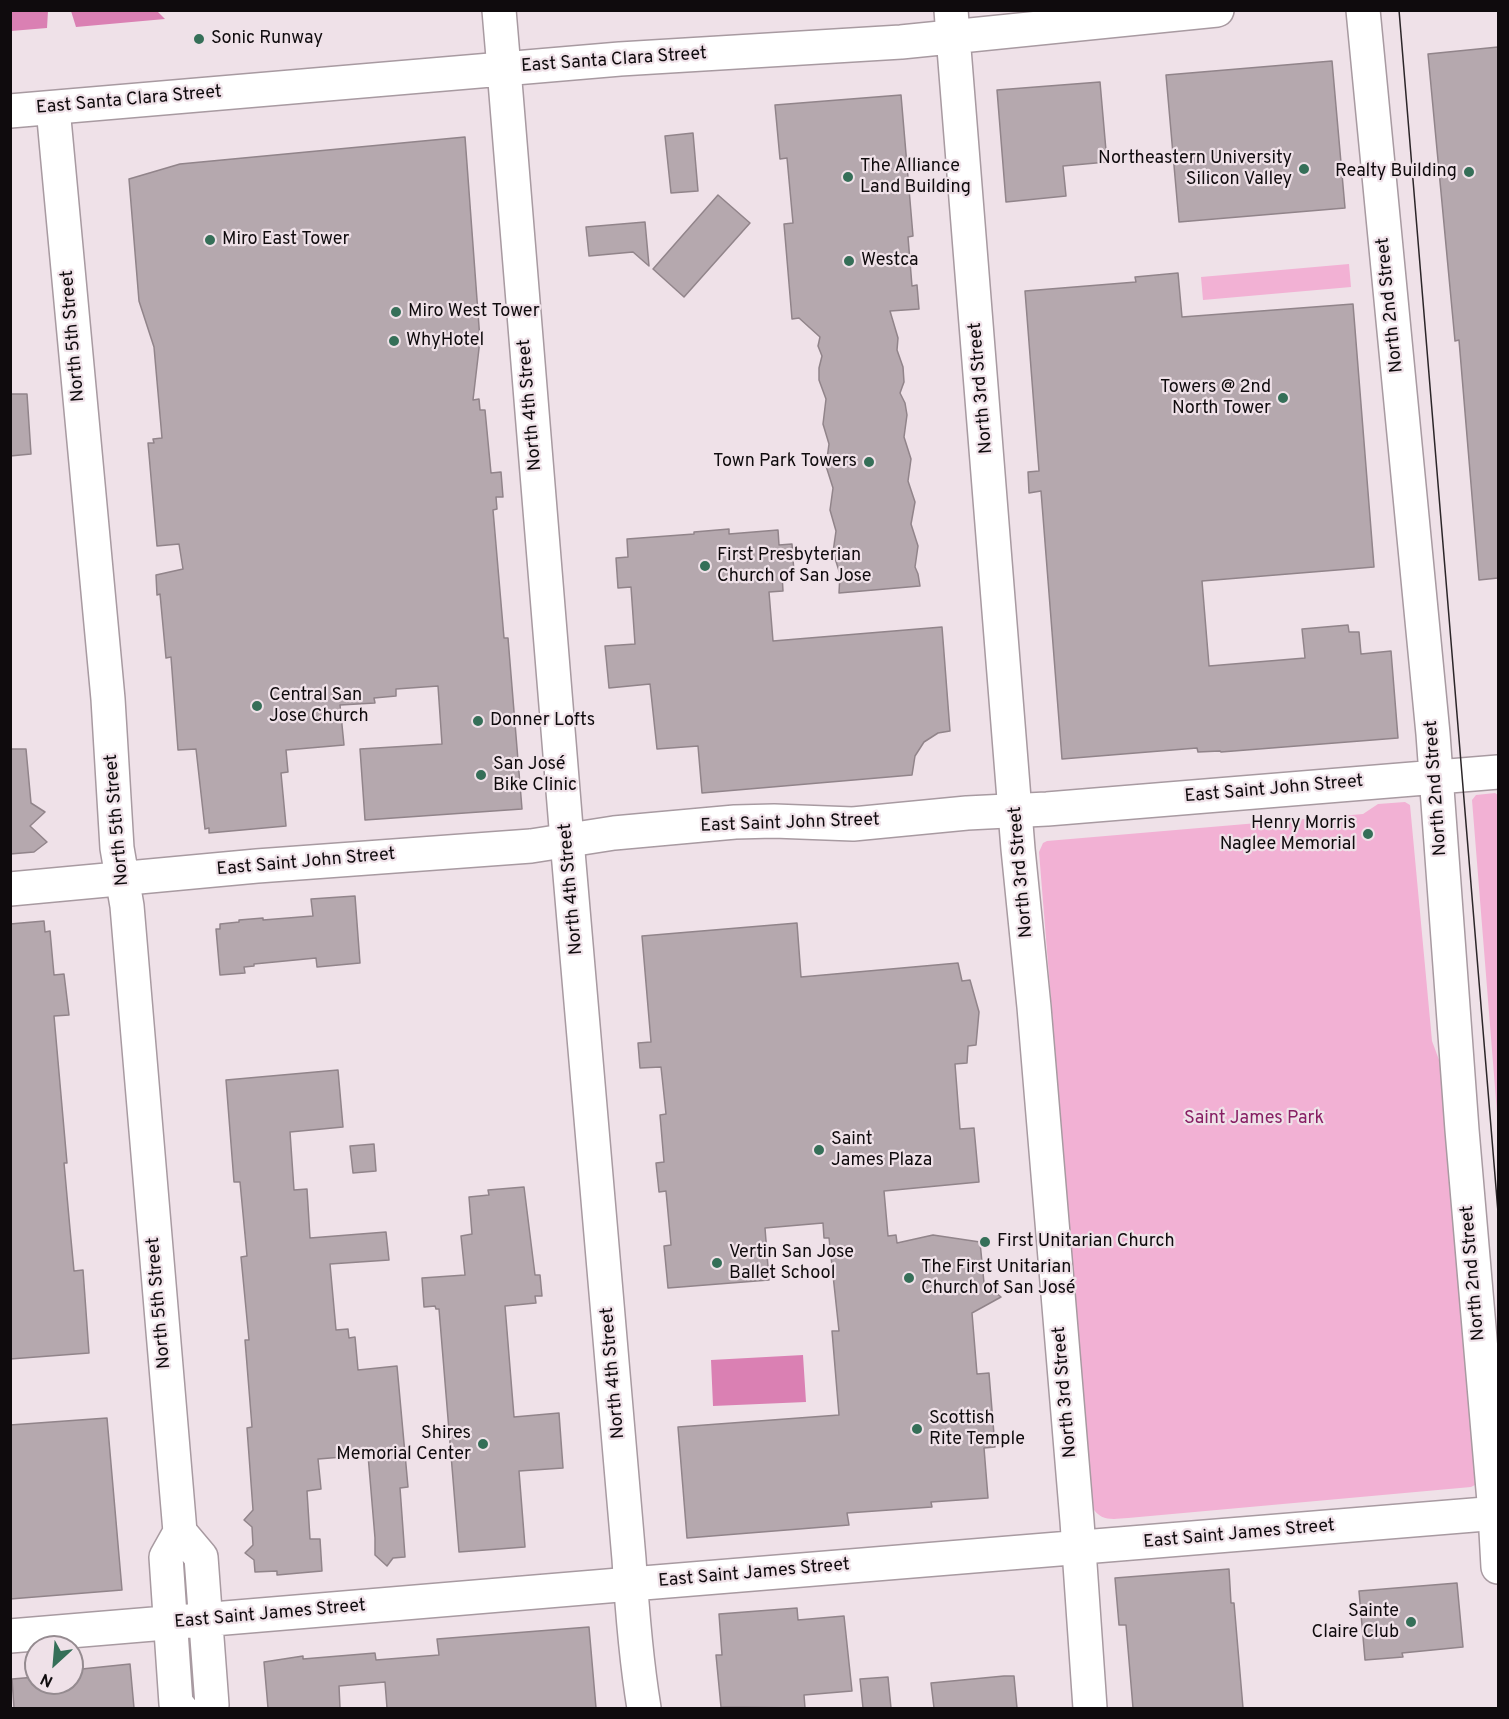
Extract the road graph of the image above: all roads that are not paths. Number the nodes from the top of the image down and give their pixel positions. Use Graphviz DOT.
graph roads {
  1 [pos="499,10"];
  2 [pos="1217,10"];
  3 [pos="1363,10"];
  4 [pos="952,23"];
  5 [pos="504,69"];
  6 [pos="53,108"];
  7 [pos="10,111"];
  8 [pos="1498,772"];
  9 [pos="1436,777"];
  10 [pos="1016,812"];
  11 [pos="567,840"];
  12 [pos="122,879"];
  13 [pos="10,889"];
  14 [pos="1497,1513"];
  15 [pos="180,1532"];
  16 [pos="1079,1548"];
  17 [pos="1498,1567"];
  18 [pos="631,1584"];
  19 [pos="206,1621"];
  20 [pos="171,1624"];
  21 [pos="10,1636"];
  22 [pos="180,1708"];
  23 [pos="208,1708"];
  24 [pos="644,1708"];
  25 [pos="1090,1708"];
  1 -- 5 [label="street, North 4th Street"];
  2 -- 4 [label="street, East Santa Clara Street"];
  3 -- 9 [label="street, North 2nd Street"];
  4 -- 5 [label="street, East Santa Clara Street"];
  4 -- 10 [label="street, North 3rd Street"];
  5 -- 6 [label="street, East Santa Clara Street"];
  5 -- 11 [label="street, North 4th Street"];
  6 -- 7 [label="street, East Santa Clara Street"];
  6 -- 12 [label="street, North 5th Street"];
  8 -- 9 [label="street, East Saint John Street"];
  9 -- 10 [label="street, East Saint John Street"];
  9 -- 14 [label="street, North 2nd Street"];
  10 -- 11 [label="street, East Saint John Street"];
  10 -- 16 [label="street, North 3rd Street"];
  11 -- 12 [label="street, East Saint John Street"];
  11 -- 18 [label="street, North 4th Street"];
  12 -- 13 [label="street, East Saint John Street"];
  12 -- 15 [label="street, North 5th Street"];
  14 -- 16 [label="street, East Saint James Street"];
  14 -- 17 [label="street, North 2nd Street"];
  15 -- 19 [label="street"];
  15 -- 20 [label="street"];
  16 -- 18 [label="street, East Saint James Street"];
  16 -- 25 [label="street, North 3rd Street"];
  18 -- 19 [label="street, East Saint James Street"];
  18 -- 24 [label="street, North 4th Street"];
  19 -- 20 [label="street, East Saint James Street"];
  19 -- 23 [label="street"];
  20 -- 21 [label="street, East Saint James Street"];
  20 -- 22 [label="street"];
}
